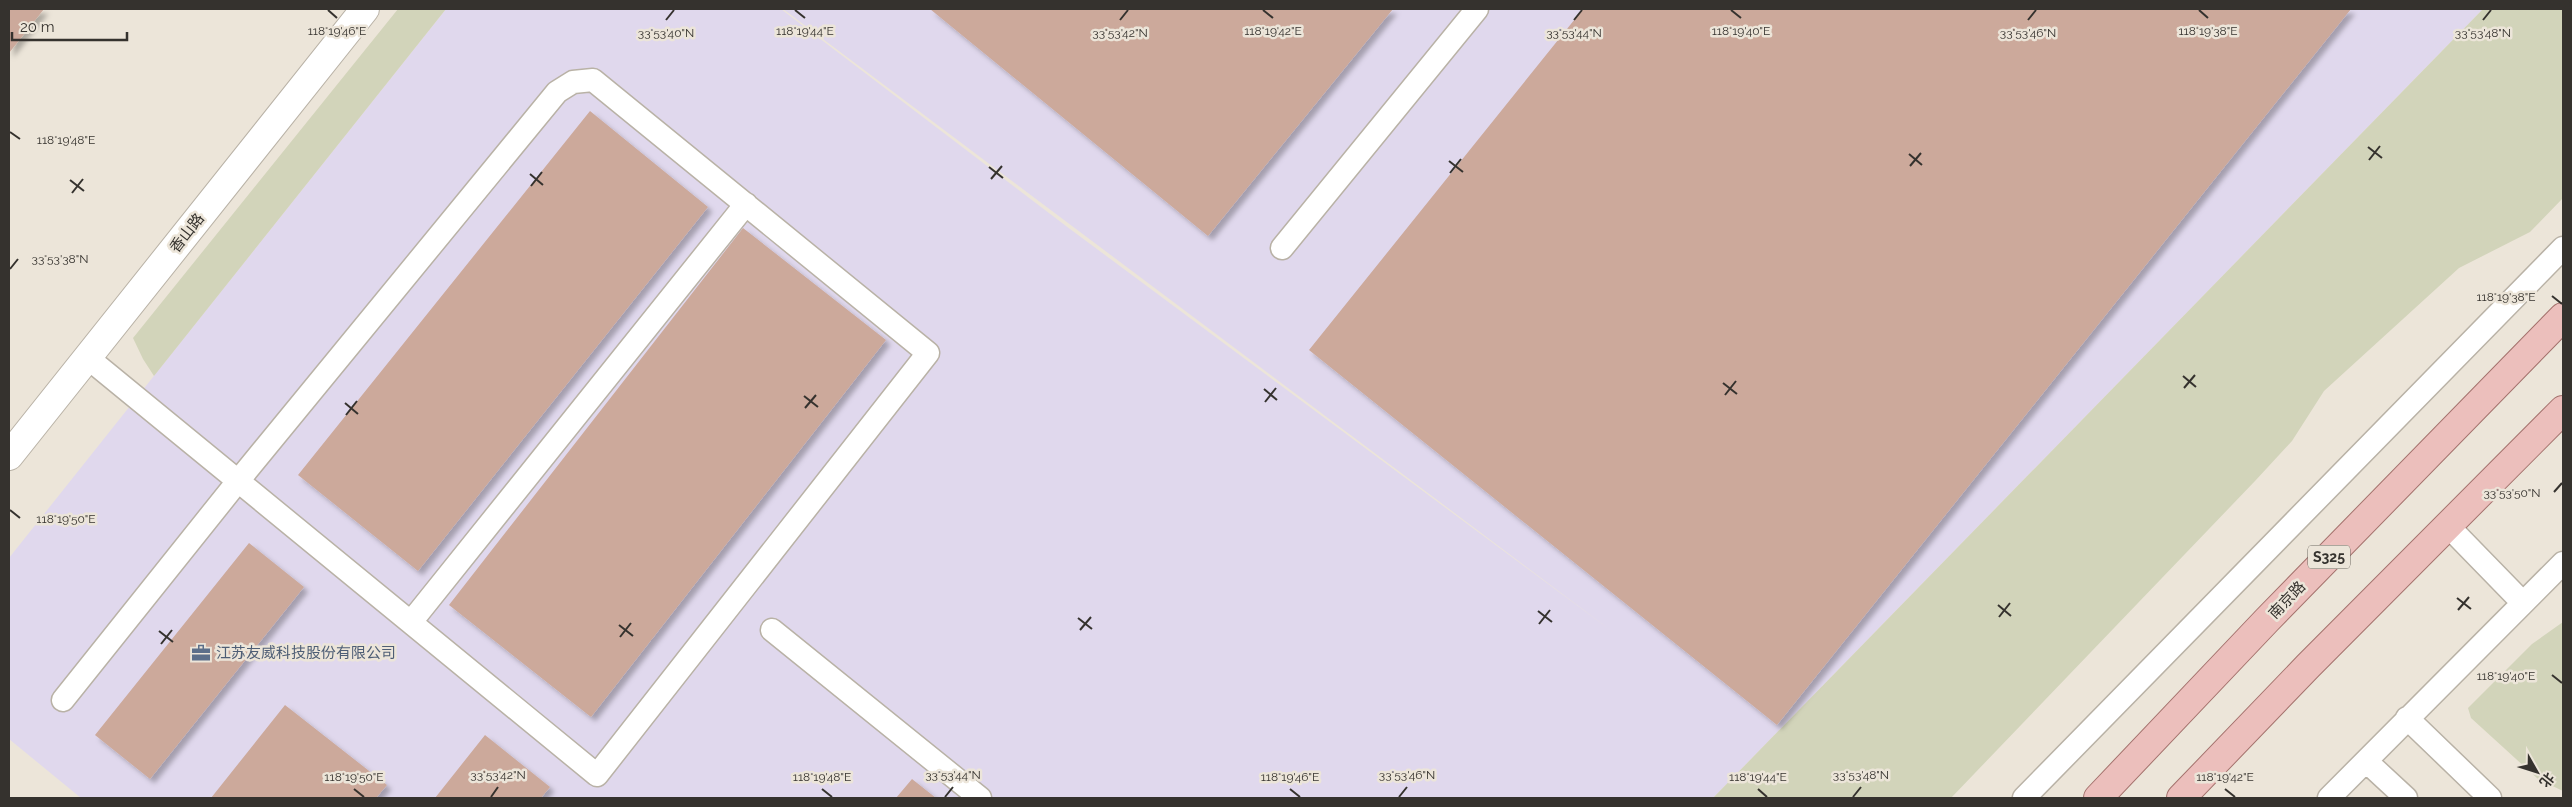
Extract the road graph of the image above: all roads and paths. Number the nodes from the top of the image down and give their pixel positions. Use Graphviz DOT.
graph roads {
  1 [pos="365,9"];
  2 [pos="1477,9"];
  3 [pos="746,204"];
  4 [pos="1282,248"];
  5 [pos="2563,248"];
  6 [pos="2563,317"];
  7 [pos="88,358"];
  8 [pos="2563,410"];
  9 [pos="9,456"];
  10 [pos="238,481"];
  11 [pos="2448,526"];
  12 [pos="2563,563"];
  13 [pos="2523,603"];
  14 [pos="411,622"];
  15 [pos="772,630"];
  16 [pos="62,700"];
  17 [pos="2408,718"];
  18 [pos="2366,760"];
  19 [pos="980,798"];
  20 [pos="2024,798"];
  21 [pos="2098,798"];
  22 [pos="2182,798"];
  23 [pos="2329,798"];
  24 [pos="2406,798"];
  25 [pos="2490,798"];
  1 -- 7 [label="street, 香山路"];
  2 -- 4 [label="lane"];
  3 -- 10 [label="lane"];
  3 -- 14 [label="lane"];
  3 -- 14 [label="lane"];
  5 -- 20 [label="lane"];
  6 -- 21 [label="main road, 南京路 / S325"];
  7 -- 9 [label="street, 香山路"];
  7 -- 10 [label="lane"];
  8 -- 11 [label="main road"];
  10 -- 14 [label="lane"];
  10 -- 16 [label="lane"];
  11 -- 13 [label="lane"];
  11 -- 22 [label="main road"];
  12 -- 13 [label="lane"];
  13 -- 17 [label="lane"];
  15 -- 19 [label="lane"];
  17 -- 18 [label="lane"];
  17 -- 25 [label="lane"];
  18 -- 23 [label="lane"];
  18 -- 24 [label="lane"];
}
